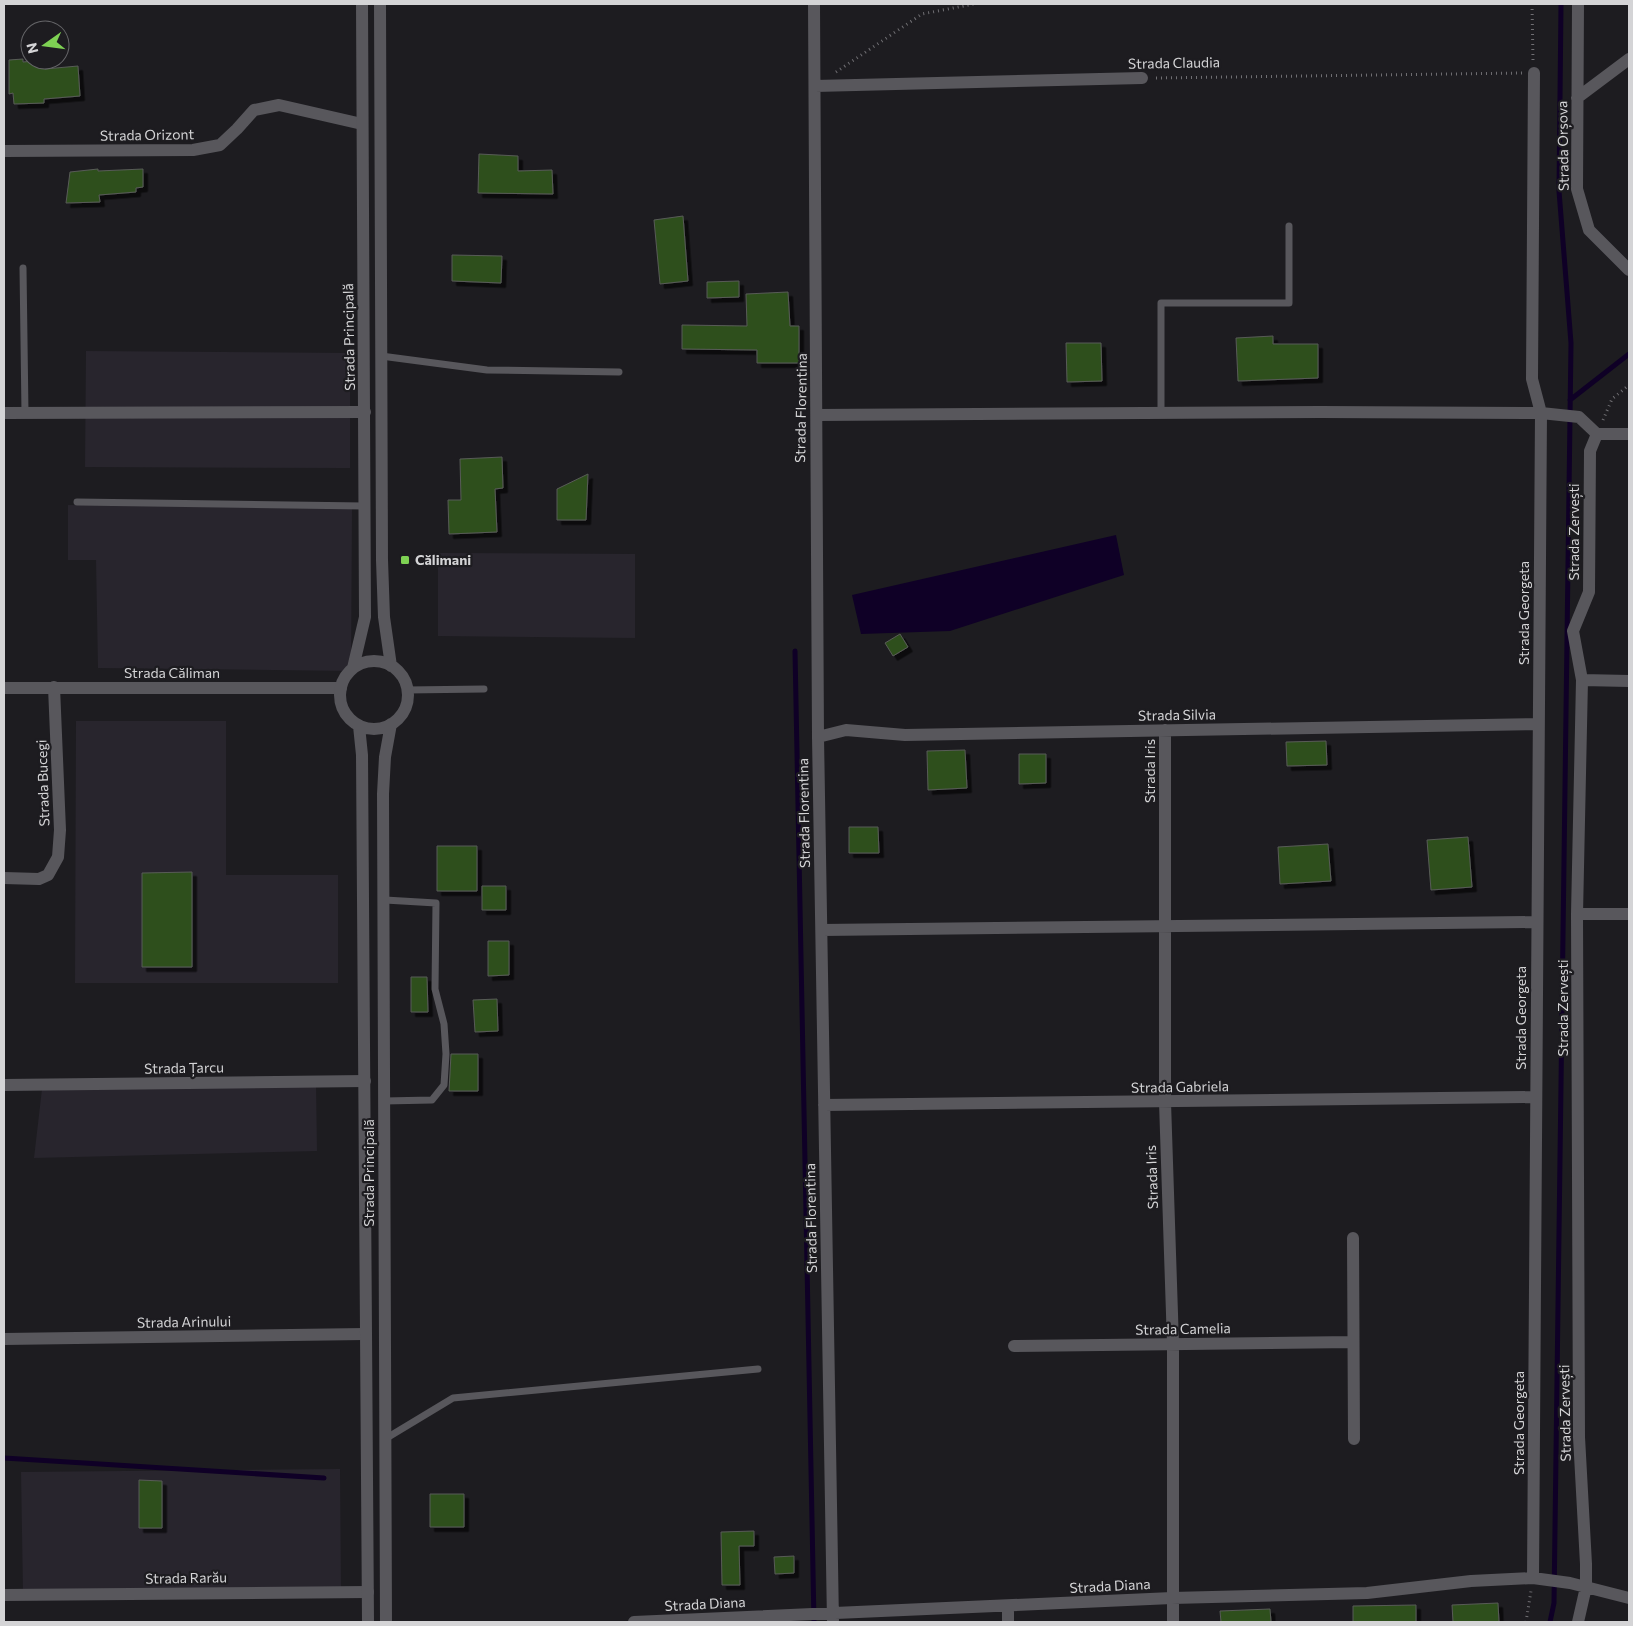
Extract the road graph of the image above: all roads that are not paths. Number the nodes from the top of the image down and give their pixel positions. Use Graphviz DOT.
graph roads {
  1 [pos="362,4"];
  2 [pos="380,4"];
  3 [pos="814,4"];
  4 [pos="1578,4"];
  5 [pos="1629,58"];
  6 [pos="1534,72"];
  7 [pos="1142,78"];
  8 [pos="815,86"];
  9 [pos="1577,98"];
  10 [pos="362,124"];
  11 [pos="4,151"];
  12 [pos="1289,226"];
  13 [pos="23,268"];
  14 [pos="1629,270"];
  15 [pos="381,356"];
  16 [pos="619,372"];
  17 [pos="365,412"];
  18 [pos="4,413"];
  19 [pos="25,413"];
  20 [pos="1161,413"];
  21 [pos="1541,413"];
  22 [pos="817,416"];
  23 [pos="1597,434"];
  24 [pos="1629,434"];
  25 [pos="77,502"];
  26 [pos="364,506"];
  27 [pos="391,666"];
  28 [pos="352,668"];
  29 [pos="1582,680"];
  30 [pos="1629,681"];
  31 [pos="54,687"];
  32 [pos="4,688"];
  33 [pos="340,688"];
  34 [pos="484,689"];
  35 [pos="407,690"];
  36 [pos="391,724"];
  37 [pos="1538,724"];
  38 [pos="359,726"];
  39 [pos="1165,730"];
  40 [pos="818,737"];
  41 [pos="4,878"];
  42 [pos="384,900"];
  43 [pos="1577,914"];
  44 [pos="1629,914"];
  45 [pos="1537,922"];
  46 [pos="1165,926"];
  47 [pos="822,930"];
  48 [pos="365,1081"];
  49 [pos="4,1085"];
  50 [pos="1536,1097"];
  51 [pos="384,1101"];
  52 [pos="1165,1102"];
  53 [pos="824,1105"];
  54 [pos="1353,1238"];
  55 [pos="366,1334"];
  56 [pos="4,1339"];
  57 [pos="1353,1342"];
  58 [pos="1173,1344"];
  59 [pos="1014,1346"];
  60 [pos="758,1369"];
  61 [pos="385,1439"];
  62 [pos="1354,1439"];
  63 [pos="1538,1578"];
  64 [pos="1586,1587"];
  65 [pos="368,1592"];
  66 [pos="4,1595"];
  67 [pos="1172,1598"];
  68 [pos="1629,1598"];
  69 [pos="1008,1606"];
  70 [pos="802,1617"];
  71 [pos="830,1617"];
  72 [pos="368,1622"];
  73 [pos="386,1622"];
  74 [pos="634,1622"];
  75 [pos="1008,1622"];
  76 [pos="1173,1622"];
  77 [pos="1578,1622"];
  1 -- 10 [label="street, Strada Principală"];
  2 -- 15 [label="street"];
  3 -- 8 [label="street, Strada Florentina"];
  4 -- 9 [label="street, Strada Orșova"];
  5 -- 9 [label="street"];
  6 -- 21 [label="street, Strada Georgeta"];
  7 -- 8 [label="street, Strada Claudia"];
  8 -- 22 [label="street, Strada Florentina"];
  9 -- 14 [label="street, Strada Orșova"];
  10 -- 11 [label="street, Strada Orizont"];
  10 -- 17 [label="street, Strada Principală"];
  12 -- 20 [label="lane"];
  13 -- 19 [label="lane"];
  15 -- 16 [label="lane"];
  15 -- 27 [label="street"];
  17 -- 19 [label="street"];
  17 -- 26 [label="street, Strada Principală"];
  18 -- 19 [label="street"];
  20 -- 21 [label="street"];
  20 -- 22 [label="street"];
  21 -- 23 [label="street"];
  21 -- 37 [label="street, Strada Georgeta"];
  22 -- 40 [label="street, Strada Florentina"];
  23 -- 24 [label="street"];
  23 -- 29 [label="street, Strada Zervești"];
  25 -- 26 [label="lane"];
  26 -- 28 [label="street, Strada Principală"];
  27 -- 28 [label="street"];
  27 -- 35 [label="street"];
  28 -- 33 [label="street"];
  29 -- 30 [label="street"];
  29 -- 43 [label="street, Strada Zervești"];
  31 -- 32 [label="street, Strada Căliman"];
  31 -- 33 [label="street, Strada Căliman"];
  31 -- 41 [label="street, Strada Bucegi"];
  33 -- 38 [label="street"];
  34 -- 35 [label="lane"];
  35 -- 36 [label="street"];
  36 -- 38 [label="street"];
  36 -- 42 [label="street, Strada Principală"];
  37 -- 39 [label="street, Strada Silvia"];
  37 -- 45 [label="street, Strada Georgeta"];
  38 -- 48 [label="street, Strada Principală"];
  39 -- 40 [label="street, Strada Silvia"];
  39 -- 46 [label="street, Strada Iris"];
  40 -- 47 [label="street, Strada Florentina"];
  42 -- 51 [label="street, Strada Principală"];
  42 -- 51 [label="lane"];
  43 -- 44 [label="street"];
  43 -- 64 [label="street, Strada Zervești"];
  45 -- 46 [label="street"];
  45 -- 50 [label="street, Strada Georgeta"];
  46 -- 47 [label="street"];
  46 -- 52 [label="street, Strada Iris"];
  47 -- 53 [label="street, Strada Florentina"];
  48 -- 49 [label="street, Strada Țarcu"];
  48 -- 55 [label="street, Strada Principală"];
  50 -- 52 [label="street, Strada Gabriela"];
  50 -- 63 [label="street, Strada Georgeta"];
  51 -- 61 [label="street, Strada Principală"];
  52 -- 53 [label="street, Strada Gabriela"];
  52 -- 58 [label="street, Strada Iris"];
  53 -- 71 [label="street, Strada Florentina"];
  54 -- 57 [label="street"];
  55 -- 56 [label="street, Strada Arinului"];
  55 -- 65 [label="street, Strada Principală"];
  57 -- 58 [label="street, Strada Camelia"];
  57 -- 62 [label="street"];
  58 -- 59 [label="street, Strada Camelia"];
  58 -- 67 [label="street, Strada Iris"];
  60 -- 61 [label="lane"];
  61 -- 73 [label="street, Strada Principală"];
  63 -- 64 [label="street, Strada Diana"];
  63 -- 67 [label="street, Strada Diana"];
  64 -- 68 [label="street, Strada Diana"];
  64 -- 77 [label="street, Strada Zervești"];
  65 -- 66 [label="street, Strada Rarău"];
  65 -- 72 [label="street, Strada Principală"];
  67 -- 69 [label="street, Strada Diana"];
  67 -- 76 [label="street, Strada Iris"];
  69 -- 71 [label="street, Strada Diana"];
  69 -- 75 [label="street"];
  70 -- 71 [label="street, Strada Diana"];
  70 -- 74 [label="street, Strada Diana"];
}
